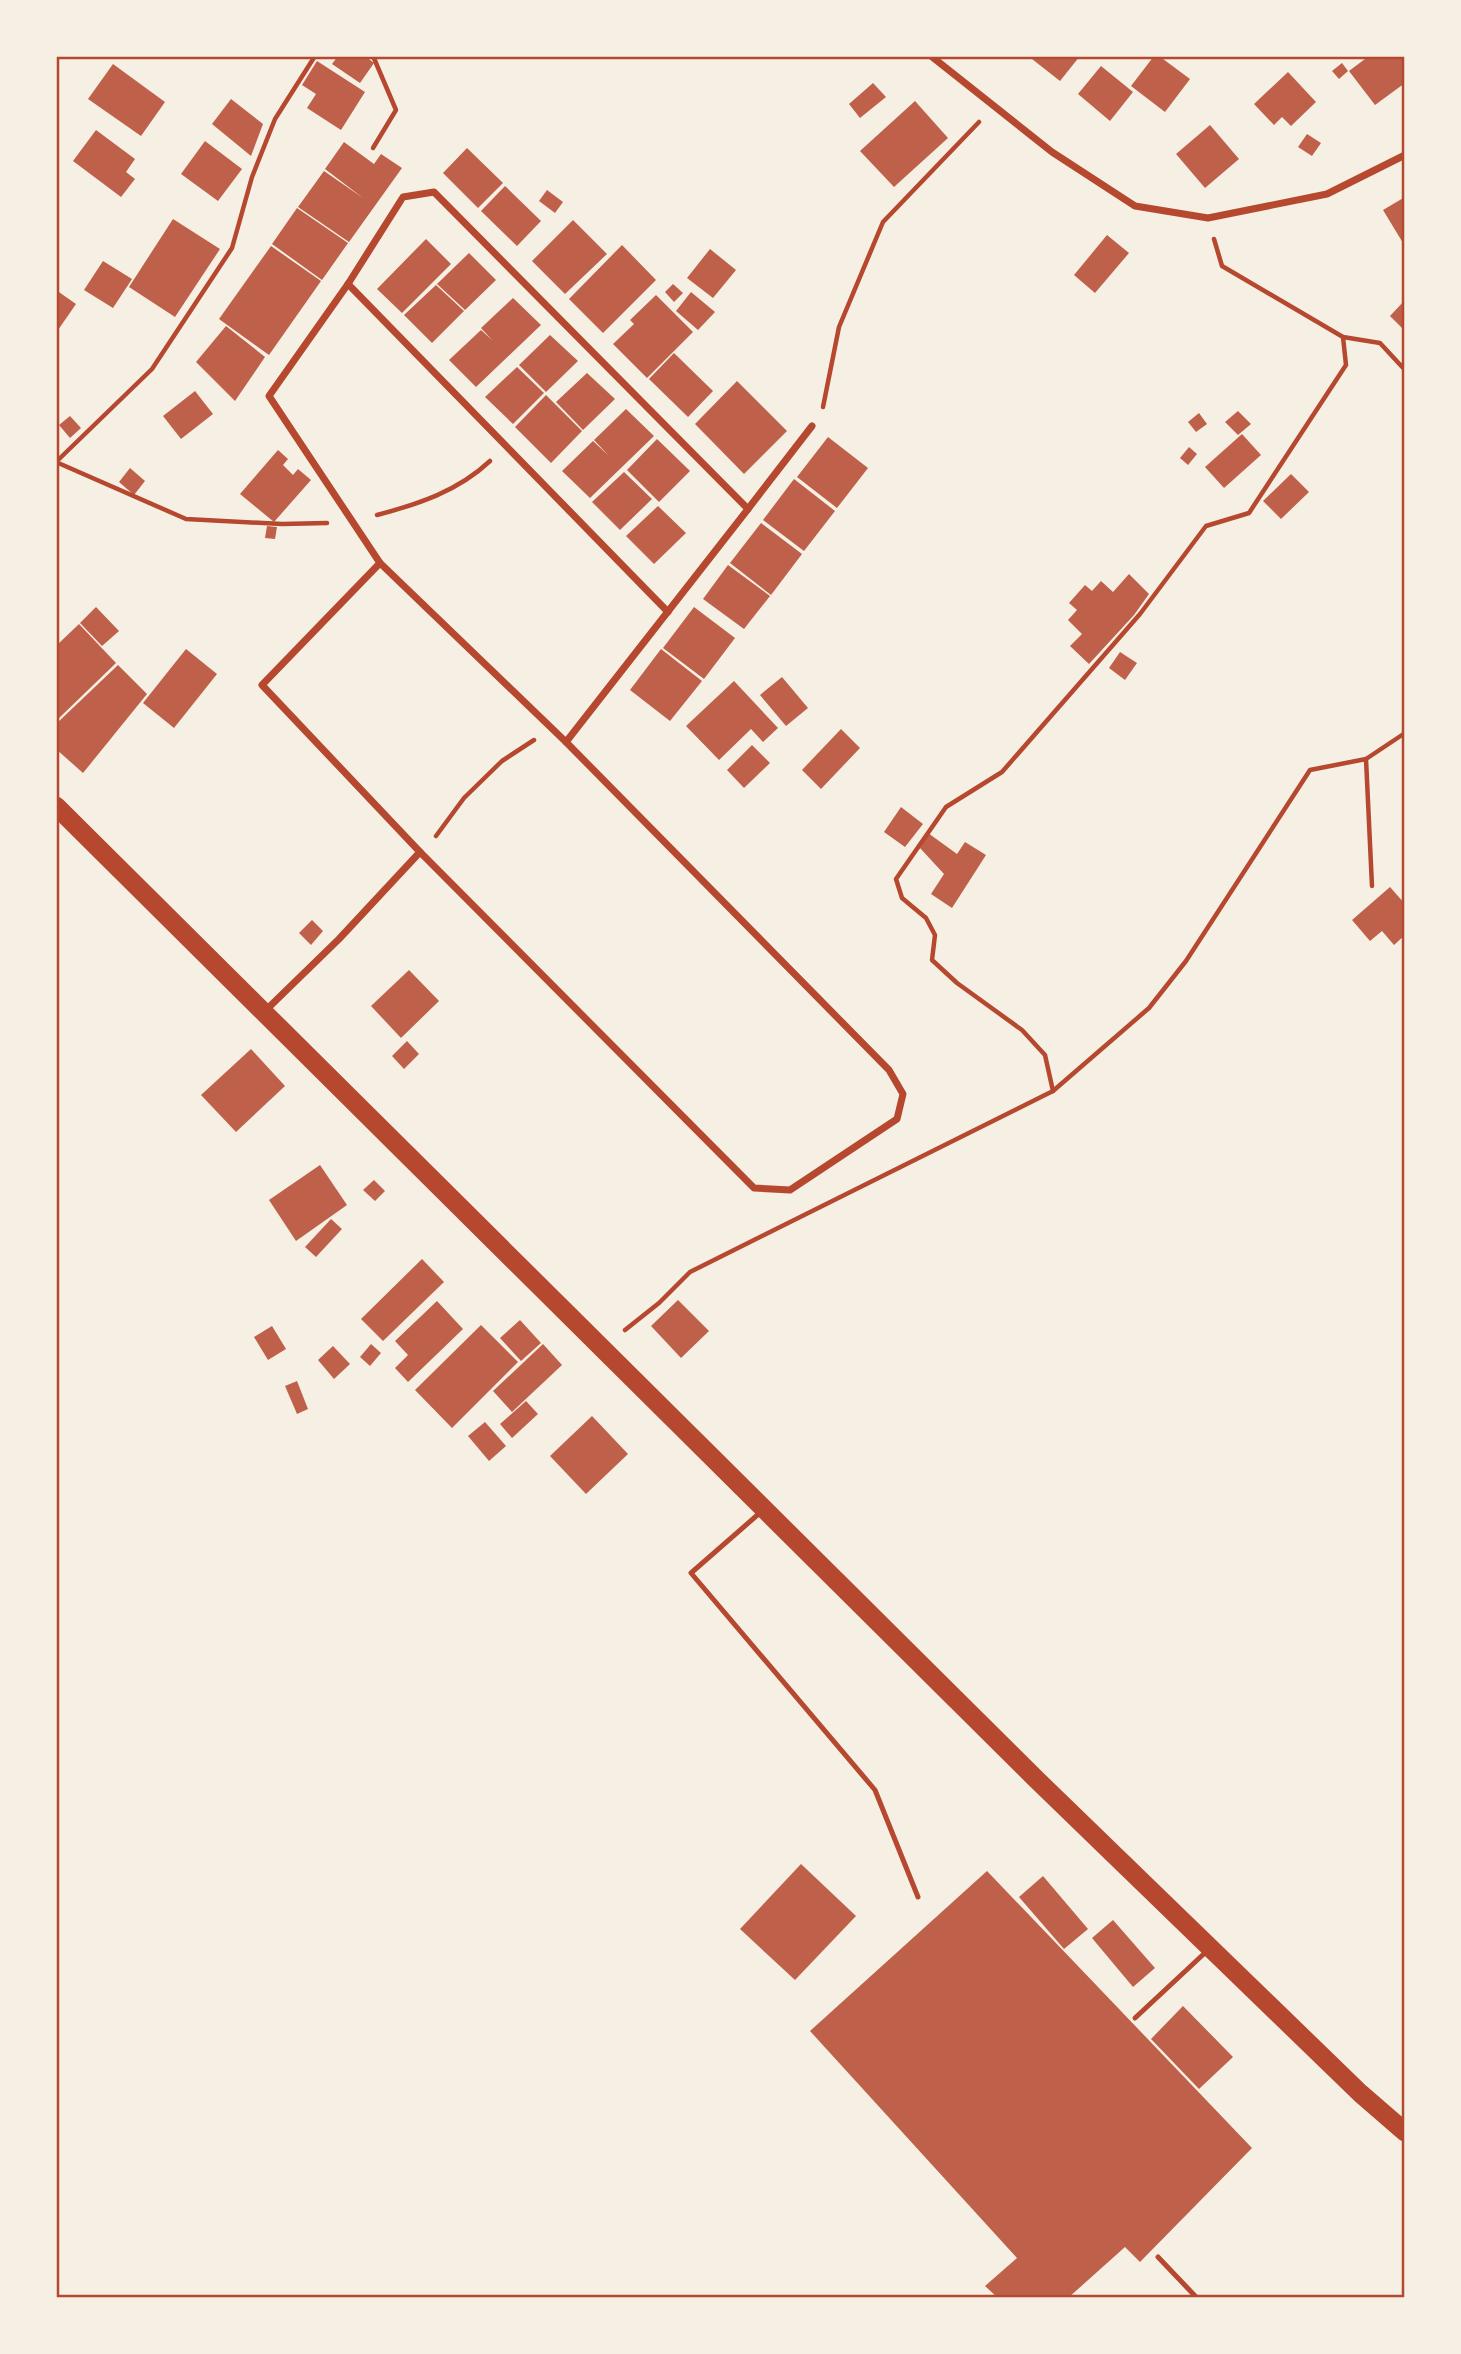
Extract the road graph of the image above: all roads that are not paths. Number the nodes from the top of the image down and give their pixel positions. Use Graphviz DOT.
graph roads {
  1 [pos="931,56"];
  2 [pos="1405,155"];
  3 [pos="348,284"];
  4 [pos="813,426"];
  5 [pos="748,509"];
  6 [pos="380,563"];
  7 [pos="668,612"];
  8 [pos="566,742"];
  9 [pos="56,806"];
  10 [pos="420,852"];
  11 [pos="263,1013"];
  12 [pos="765,1509"];
  13 [pos="918,1897"];
  14 [pos="1210,1948"];
  15 [pos="1135,2018"];
  16 [pos="1405,2132"];
  17 [pos="1158,2257"];
  18 [pos="1197,2298"];
  1 -- 2 [label="street"];
  3 -- 5 [label="street"];
  3 -- 6 [label="street"];
  3 -- 7 [label="street"];
  4 -- 5 [label="street"];
  5 -- 7 [label="street"];
  6 -- 8 [label="street"];
  6 -- 10 [label="street"];
  7 -- 8 [label="street"];
  8 -- 10 [label="street"];
  9 -- 11 [label="highway"];
  10 -- 11 [label="street"];
  11 -- 12 [label="highway"];
  12 -- 13 [label="lane"];
  12 -- 14 [label="highway"];
  14 -- 15 [label="lane"];
  14 -- 16 [label="highway"];
  17 -- 18 [label="lane"];
}
